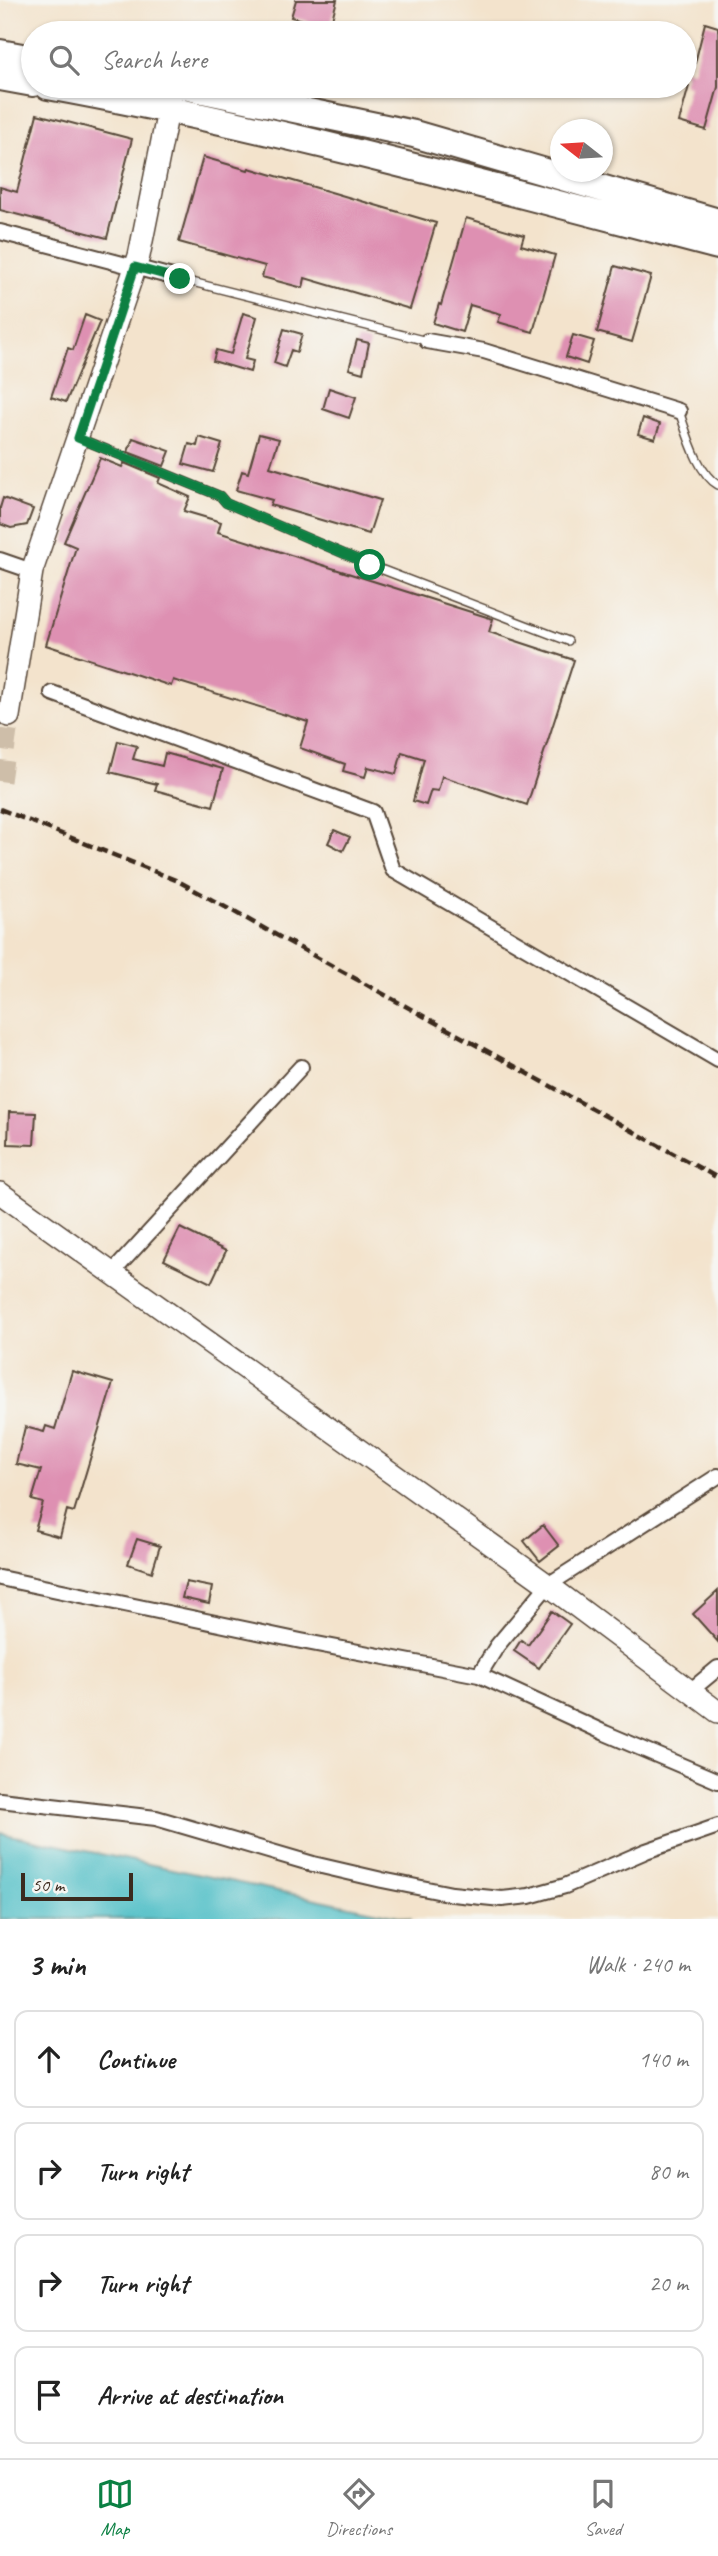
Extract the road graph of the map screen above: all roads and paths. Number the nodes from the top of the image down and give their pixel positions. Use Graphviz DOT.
graph roads {
  1 [pos="0,53"];
  2 [pos="21,57"];
  3 [pos="0,77"];
  4 [pos="21,81"];
  5 [pos="170,98"];
  6 [pos="173,98"];
  7 [pos="242,98"];
  8 [pos="718,222"];
  9 [pos="0,232"];
  10 [pos="718,246"];
  11 [pos="135,267"];
  12 [pos="180,279"];
  13 [pos="427,341"];
  14 [pos="679,411"];
  15 [pos="78,438"];
  16 [pos="718,485"];
  17 [pos="0,560"];
  18 [pos="32,571"];
  19 [pos="568,641"];
  20 [pos="52,693"];
  21 [pos="9,716"];
  22 [pos="718,1060"];
  23 [pos="301,1067"];
  24 [pos="0,1193"];
  25 [pos="112,1273"];
  26 [pos="718,1476"];
  27 [pos="0,1578"];
  28 [pos="548,1585"];
  29 [pos="718,1668"];
  30 [pos="479,1675"];
  31 [pos="690,1692"];
  32 [pos="718,1712"];
  33 [pos="718,1781"];
  34 [pos="0,1800"];
  35 [pos="718,1826"];
  1 -- 2 [label="highway"];
  3 -- 4 [label="highway"];
  5 -- 11 [label="street"];
  6 -- 10 [label="highway"];
  7 -- 8 [label="highway"];
  9 -- 11 [label="street"];
  11 -- 12 [label="street"];
  11 -- 15 [label="street"];
  12 -- 13 [label="lane"];
  13 -- 14 [label="street"];
  14 -- 16 [label="lane"];
  15 -- 18 [label="street"];
  15 -- 19 [label="lane"];
  17 -- 18 [label="street"];
  18 -- 21 [label="street"];
  20 -- 22 [label="street"];
  23 -- 25 [label="street"];
  24 -- 25 [label="street"];
  25 -- 28 [label="street"];
  26 -- 28 [label="street"];
  27 -- 30 [label="street"];
  28 -- 30 [label="street"];
  28 -- 31 [label="street"];
  29 -- 31 [label="street"];
  30 -- 33 [label="street"];
  31 -- 32 [label="street"];
  34 -- 35 [label="street"];
}
